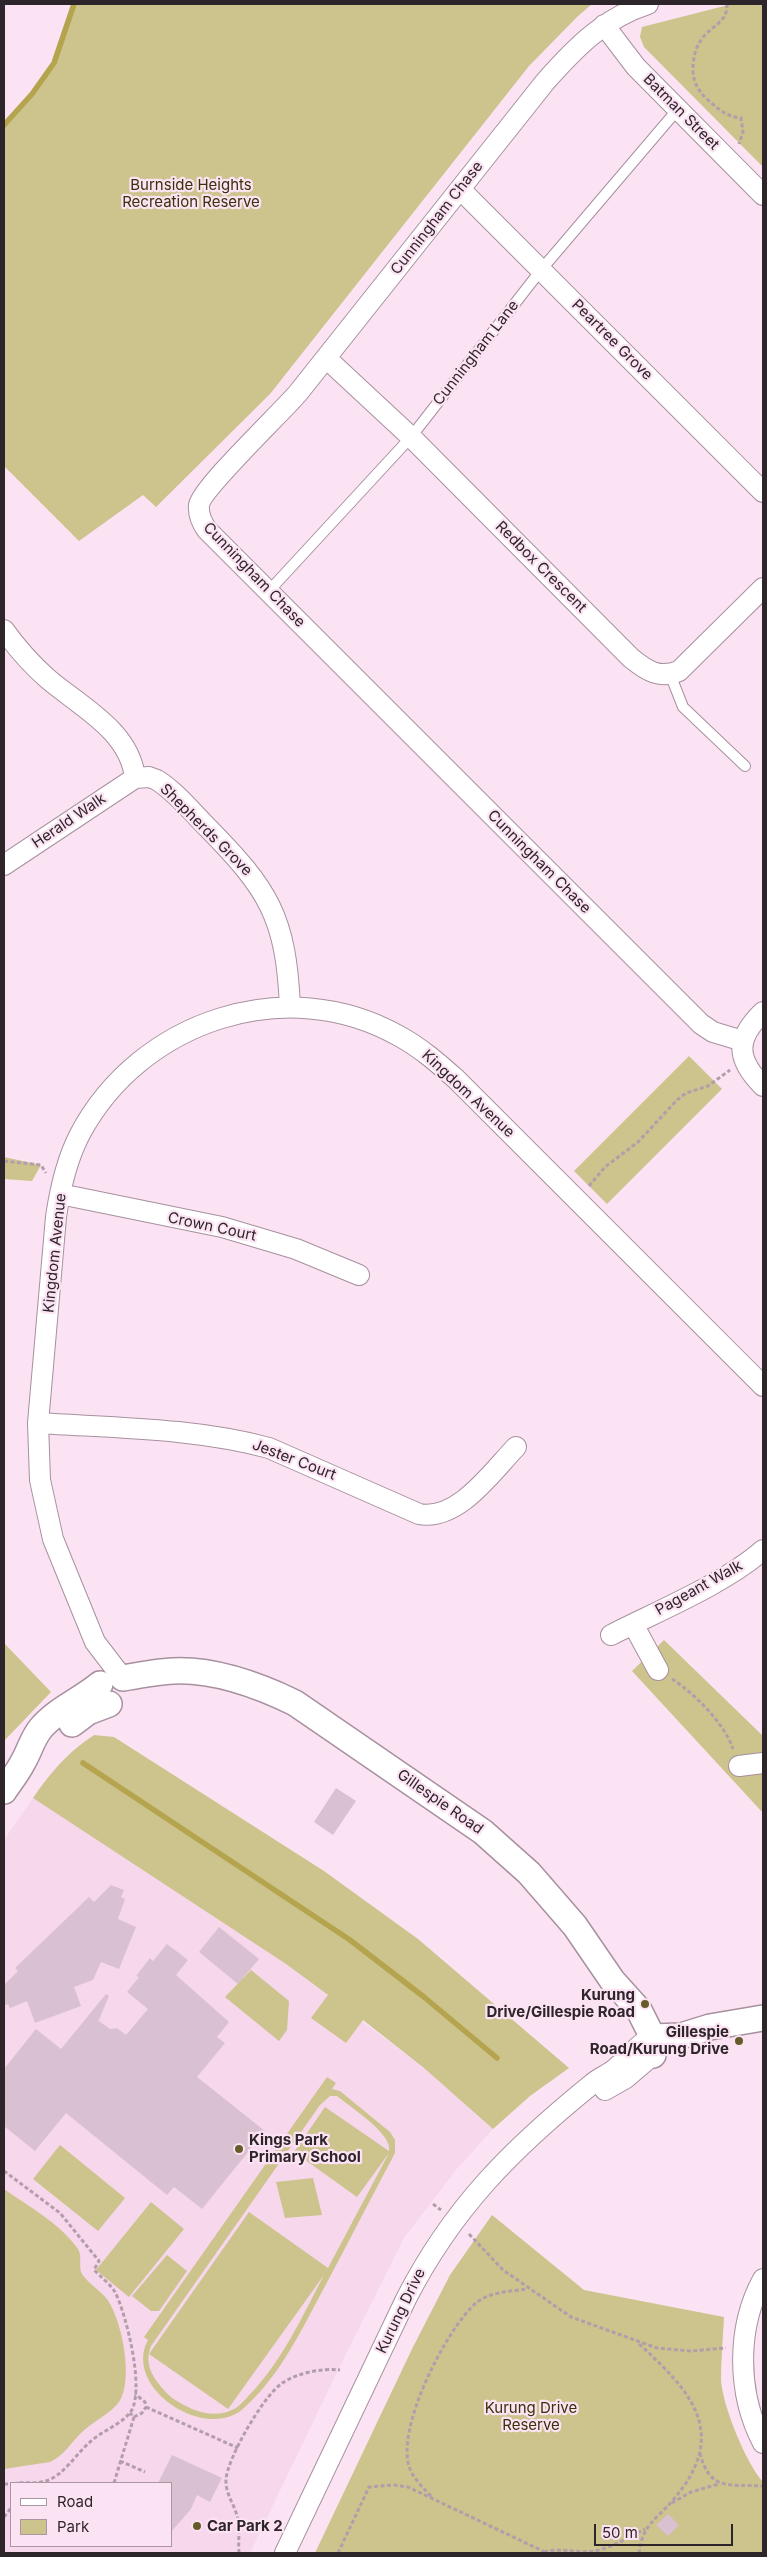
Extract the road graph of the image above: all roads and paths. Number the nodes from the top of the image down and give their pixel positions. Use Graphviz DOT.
graph roads {
  1 [pos="648,4"];
  2 [pos="727,4"];
  3 [pos="604,25"];
  4 [pos="678,109"];
  5 [pos="730,162"];
  6 [pos="460,189"];
  7 [pos="763,195"];
  8 [pos="541,270"];
  9 [pos="326,358"];
  10 [pos="411,437"];
  11 [pos="763,492"];
  12 [pos="763,588"];
  13 [pos="268,592"];
  14 [pos="4,630"];
  15 [pos="670,674"];
  16 [pos="745,766"];
  17 [pos="135,778"];
  18 [pos="4,865"];
  19 [pos="290,1007"];
  20 [pos="763,1012"];
  21 [pos="743,1042"];
  22 [pos="744,1062"];
  23 [pos="763,1086"];
  24 [pos="4,1161"];
  25 [pos="60,1194"];
  26 [pos="577,1200"];
  27 [pos="359,1275"];
  28 [pos="763,1386"];
  29 [pos="38,1423"];
  30 [pos="516,1447"];
  31 [pos="763,1550"];
  32 [pos="633,1624"];
  33 [pos="610,1635"];
  34 [pos="658,1670"];
  35 [pos="114,1686"];
  36 [pos="763,1763"];
  37 [pos="739,1766"];
  38 [pos="4,1791"];
  39 [pos="758,2019"];
  40 [pos="648,2045"];
  41 [pos="4,2172"];
  42 [pos="434,2204"];
  43 [pos="453,2220"];
  44 [pos="763,2279"];
  45 [pos="528,2289"];
  46 [pos="636,2342"];
  47 [pos="744,2347"];
  48 [pos="340,2370"];
  49 [pos="135,2394"];
  50 [pos="146,2407"];
  51 [pos="130,2413"];
  52 [pos="134,2417"];
  53 [pos="763,2443"];
  54 [pos="238,2448"];
  55 [pos="700,2452"];
  56 [pos="120,2460"];
  57 [pos="145,2472"];
  58 [pos="39,2482"];
  59 [pos="114,2482"];
  60 [pos="720,2484"];
  61 [pos="763,2486"];
  62 [pos="430,2496"];
  63 [pos="670,2504"];
  64 [pos="646,2528"];
  65 [pos="545,2552"];
  66 [pos="239,2553"];
  67 [pos="285,2553"];
  68 [pos="338,2553"];
  69 [pos="640,2553"];
  1 -- 3 [label="street, Cunningham Chase"];
  2 -- 5 [label="path"];
  3 -- 4 [label="street, Batman Street"];
  3 -- 6 [label="street, Cunningham Chase"];
  4 -- 5 [label="street, Batman Street"];
  4 -- 8 [label="lane, Cunningham Lane"];
  5 -- 7 [label="street, Batman Street"];
  6 -- 8 [label="street, Peartree Grove"];
  6 -- 9 [label="street, Cunningham Chase"];
  8 -- 10 [label="lane, Cunningham Lane"];
  8 -- 11 [label="street, Peartree Grove"];
  9 -- 10 [label="street, Redbox Crescent"];
  9 -- 13 [label="street, Cunningham Chase"];
  10 -- 13 [label="lane, Cunningham Lane"];
  10 -- 15 [label="street, Redbox Crescent"];
  12 -- 15 [label="street"];
  13 -- 21 [label="street, Cunningham Chase"];
  14 -- 17 [label="street"];
  15 -- 16 [label="lane"];
  17 -- 18 [label="street, Herald Walk"];
  17 -- 19 [label="street, Shepherds Grove"];
  19 -- 25 [label="street, Kingdom Avenue"];
  19 -- 26 [label="street, Kingdom Avenue"];
  20 -- 21 [label="street"];
  21 -- 22 [label="street"];
  22 -- 23 [label="street"];
  22 -- 26 [label="path"];
  24 -- 25 [label="path"];
  25 -- 27 [label="street, Crown Court"];
  25 -- 29 [label="street, Kingdom Avenue"];
  26 -- 28 [label="street, Kingdom Avenue"];
  29 -- 30 [label="street, Jester Court"];
  29 -- 35 [label="street, Kingdom Avenue"];
  31 -- 32 [label="street, Pageant Walk"];
  32 -- 33 [label="street, Pageant Walk"];
  32 -- 34 [label="street"];
  34 -- 37 [label="path"];
  35 -- 38 [label="street, Gillespie Road"];
  35 -- 40 [label="street, Gillespie Road"];
  36 -- 37 [label="street"];
  39 -- 40 [label="street"];
  40 -- 43 [label="street, Kurung Drive"];
  41 -- 49 [label="path"];
  42 -- 43 [label="path"];
  43 -- 45 [label="path"];
  43 -- 67 [label="street, Kurung Drive"];
  44 -- 47 [label="street"];
  45 -- 46 [label="path"];
  45 -- 62 [label="path"];
  46 -- 47 [label="path"];
  46 -- 55 [label="path"];
  47 -- 53 [label="street"];
  48 -- 54 [label="path"];
  49 -- 50 [label="path"];
  49 -- 51 [label="path"];
  50 -- 52 [label="path"];
  50 -- 54 [label="path"];
  51 -- 52 [label="path"];
  51 -- 58 [label="path"];
  52 -- 56 [label="path"];
  54 -- 66 [label="path"];
  55 -- 60 [label="path"];
  55 -- 63 [label="path"];
  56 -- 57 [label="path"];
  56 -- 59 [label="path"];
  60 -- 61 [label="path"];
  60 -- 63 [label="path"];
  62 -- 65 [label="path"];
  62 -- 68 [label="path"];
  63 -- 64 [label="path"];
  64 -- 65 [label="path"];
  64 -- 69 [label="path"];
}
